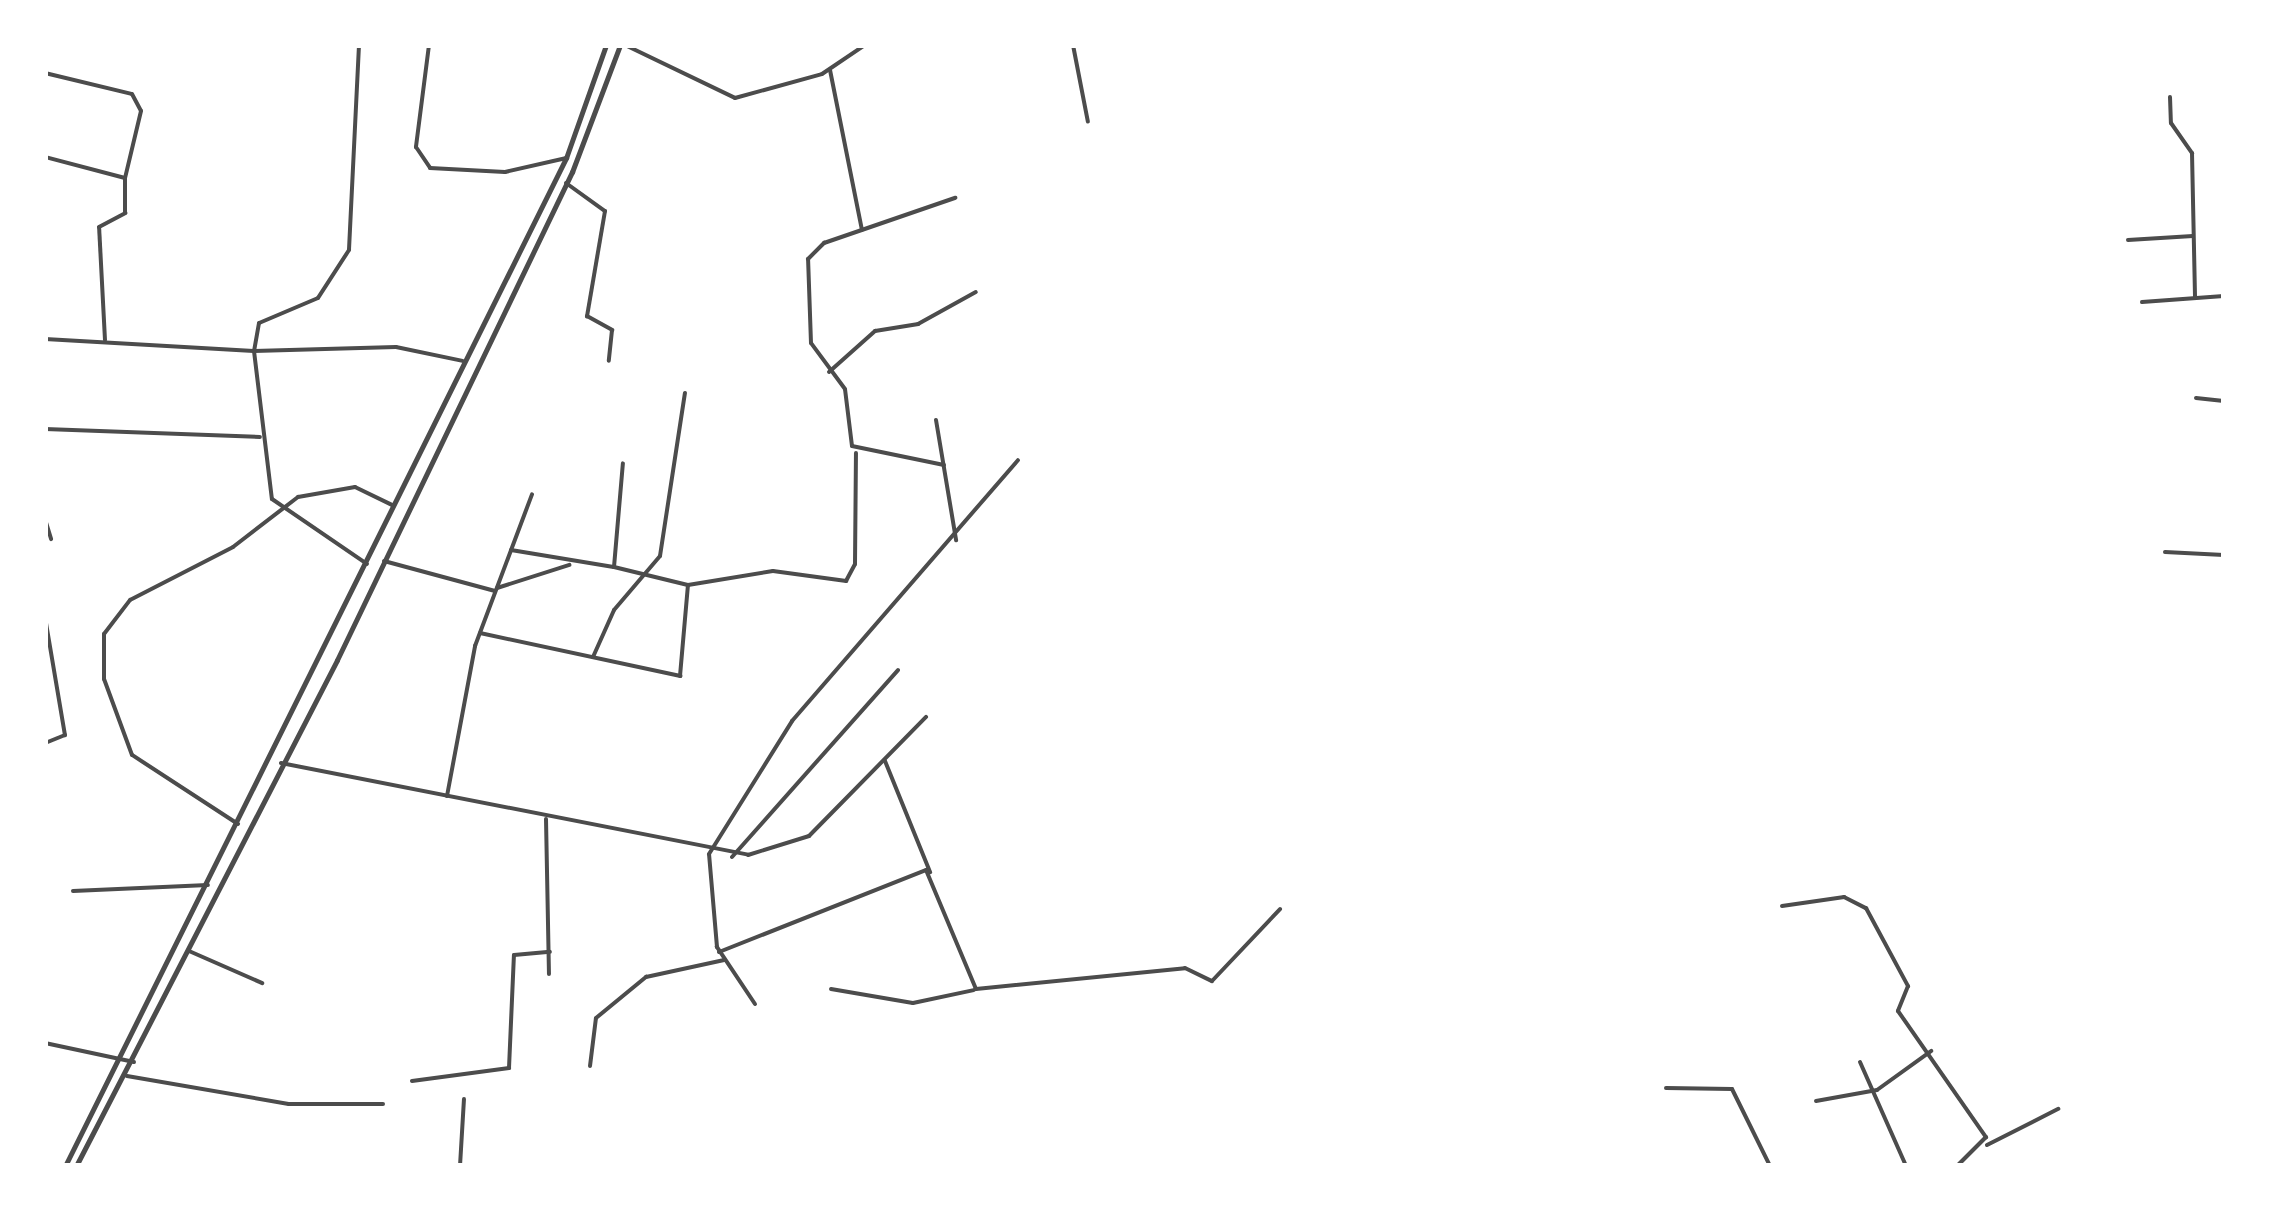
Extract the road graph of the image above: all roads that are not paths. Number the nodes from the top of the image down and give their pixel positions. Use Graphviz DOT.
graph roads {
  1 [pos="359,45"];
  2 [pos="429,45"];
  3 [pos="606,45"];
  4 [pos="622,45"];
  5 [pos="866,45"];
  6 [pos="1074,45"];
  7 [pos="830,70"];
  8 [pos="45,73"];
  9 [pos="2170,96"];
  10 [pos="1088,122"];
  11 [pos="45,157"];
  12 [pos="566,158"];
  13 [pos="125,178"];
  14 [pos="566,183"];
  15 [pos="955,198"];
  16 [pos="862,230"];
  17 [pos="2194,236"];
  18 [pos="2128,240"];
  19 [pos="976,292"];
  20 [pos="2224,296"];
  21 [pos="2195,298"];
  22 [pos="2142,302"];
  23 [pos="45,339"];
  24 [pos="105,340"];
  25 [pos="254,351"];
  26 [pos="463,361"];
  27 [pos="609,361"];
  28 [pos="829,372"];
  29 [pos="686,393"];
  30 [pos="2196,398"];
  31 [pos="2224,401"];
  32 [pos="936,420"];
  33 [pos="45,429"];
  34 [pos="260,436"];
  35 [pos="856,451"];
  36 [pos="1018,460"];
  37 [pos="622,462"];
  38 [pos="944,464"];
  39 [pos="532,494"];
  40 [pos="394,506"];
  41 [pos="282,510"];
  42 [pos="45,518"];
  43 [pos="51,539"];
  44 [pos="956,540"];
  45 [pos="511,550"];
  46 [pos="2165,552"];
  47 [pos="2224,555"];
  48 [pos="384,561"];
  49 [pos="367,564"];
  50 [pos="570,565"];
  51 [pos="614,568"];
  52 [pos="651,575"];
  53 [pos="688,585"];
  54 [pos="496,590"];
  55 [pos="45,618"];
  56 [pos="480,633"];
  57 [pos="593,656"];
  58 [pos="48,658"];
  59 [pos="898,670"];
  60 [pos="926,717"];
  61 [pos="45,743"];
  62 [pos="884,761"];
  63 [pos="281,763"];
  64 [pos="447,796"];
  65 [pos="546,817"];
  66 [pos="238,824"];
  67 [pos="709,854"];
  68 [pos="732,856"];
  69 [pos="930,872"];
  70 [pos="208,885"];
  71 [pos="73,890"];
  72 [pos="1782,906"];
  73 [pos="1280,909"];
  74 [pos="189,952"];
  75 [pos="550,952"];
  76 [pos="720,952"];
  77 [pos="724,960"];
  78 [pos="549,974"];
  79 [pos="262,982"];
  80 [pos="976,988"];
  81 [pos="832,989"];
  82 [pos="755,1004"];
  83 [pos="45,1043"];
  84 [pos="1931,1051"];
  85 [pos="122,1060"];
  86 [pos="134,1062"];
  87 [pos="1860,1062"];
  88 [pos="590,1066"];
  89 [pos="127,1076"];
  90 [pos="412,1081"];
  91 [pos="1666,1088"];
  92 [pos="1867,1094"];
  93 [pos="464,1100"];
  94 [pos="1816,1101"];
  95 [pos="384,1104"];
  96 [pos="2058,1109"];
  97 [pos="1983,1147"];
  98 [pos="65,1166"];
  99 [pos="76,1166"];
  100 [pos="460,1166"];
  101 [pos="1770,1166"];
  102 [pos="1906,1166"];
  103 [pos="1957,1166"];
  1 -- 25 [label="street"];
  2 -- 12 [label="street"];
  3 -- 12 [label="street"];
  4 -- 7 [label="street"];
  4 -- 14 [label="street"];
  5 -- 7 [label="street"];
  6 -- 10 [label="street"];
  7 -- 16 [label="street"];
  8 -- 13 [label="street"];
  9 -- 17 [label="street"];
  11 -- 13 [label="street"];
  12 -- 26 [label="street"];
  13 -- 24 [label="street"];
  14 -- 27 [label="street"];
  14 -- 48 [label="street"];
  15 -- 16 [label="street"];
  16 -- 28 [label="street"];
  17 -- 18 [label="street"];
  17 -- 21 [label="street"];
  19 -- 28 [label="street"];
  20 -- 21 [label="street"];
  21 -- 22 [label="street"];
  23 -- 24 [label="street"];
  24 -- 25 [label="street"];
  25 -- 26 [label="street"];
  25 -- 34 [label="street"];
  26 -- 40 [label="street"];
  28 -- 35 [label="street"];
  29 -- 52 [label="street"];
  30 -- 31 [label="street"];
  32 -- 38 [label="street"];
  33 -- 34 [label="street"];
  34 -- 41 [label="street"];
  35 -- 38 [label="street"];
  35 -- 53 [label="street"];
  36 -- 44 [label="street"];
  37 -- 51 [label="street"];
  38 -- 44 [label="street"];
  39 -- 45 [label="street"];
  40 -- 41 [label="street"];
  40 -- 49 [label="street"];
  41 -- 49 [label="street"];
  41 -- 66 [label="street"];
  42 -- 43 [label="street"];
  44 -- 67 [label="street"];
  45 -- 50 [label="street"];
  45 -- 54 [label="street"];
  46 -- 47 [label="street"];
  48 -- 54 [label="street"];
  48 -- 63 [label="street"];
  49 -- 66 [label="street"];
  50 -- 51 [label="street"];
  50 -- 54 [label="street"];
  51 -- 52 [label="street"];
  52 -- 53 [label="street"];
  52 -- 57 [label="street"];
  53 -- 57 [label="street"];
  54 -- 56 [label="street"];
  55 -- 58 [label="street"];
  56 -- 57 [label="street"];
  56 -- 64 [label="street"];
  58 -- 61 [label="street"];
  59 -- 68 [label="street"];
  60 -- 62 [label="street"];
  62 -- 68 [label="street"];
  62 -- 69 [label="street"];
  63 -- 64 [label="street"];
  63 -- 74 [label="street"];
  64 -- 65 [label="street"];
  65 -- 67 [label="street"];
  65 -- 75 [label="street"];
  66 -- 70 [label="street"];
  67 -- 68 [label="street"];
  67 -- 76 [label="street"];
  69 -- 76 [label="street"];
  69 -- 80 [label="street"];
  70 -- 71 [label="street"];
  70 -- 85 [label="street"];
  72 -- 84 [label="street"];
  73 -- 80 [label="street"];
  74 -- 79 [label="street"];
  74 -- 86 [label="street"];
  75 -- 78 [label="street"];
  75 -- 90 [label="street"];
  76 -- 77 [label="street"];
  77 -- 82 [label="street"];
  77 -- 88 [label="street"];
  80 -- 81 [label="street"];
  83 -- 85 [label="street"];
  84 -- 92 [label="street"];
  84 -- 97 [label="street"];
  85 -- 86 [label="street"];
  85 -- 98 [label="street"];
  86 -- 89 [label="street"];
  87 -- 92 [label="street"];
  89 -- 95 [label="street"];
  89 -- 99 [label="street"];
  91 -- 101 [label="street"];
  92 -- 94 [label="street"];
  92 -- 102 [label="street"];
  93 -- 100 [label="street"];
  96 -- 97 [label="street"];
  97 -- 103 [label="street"];
}
